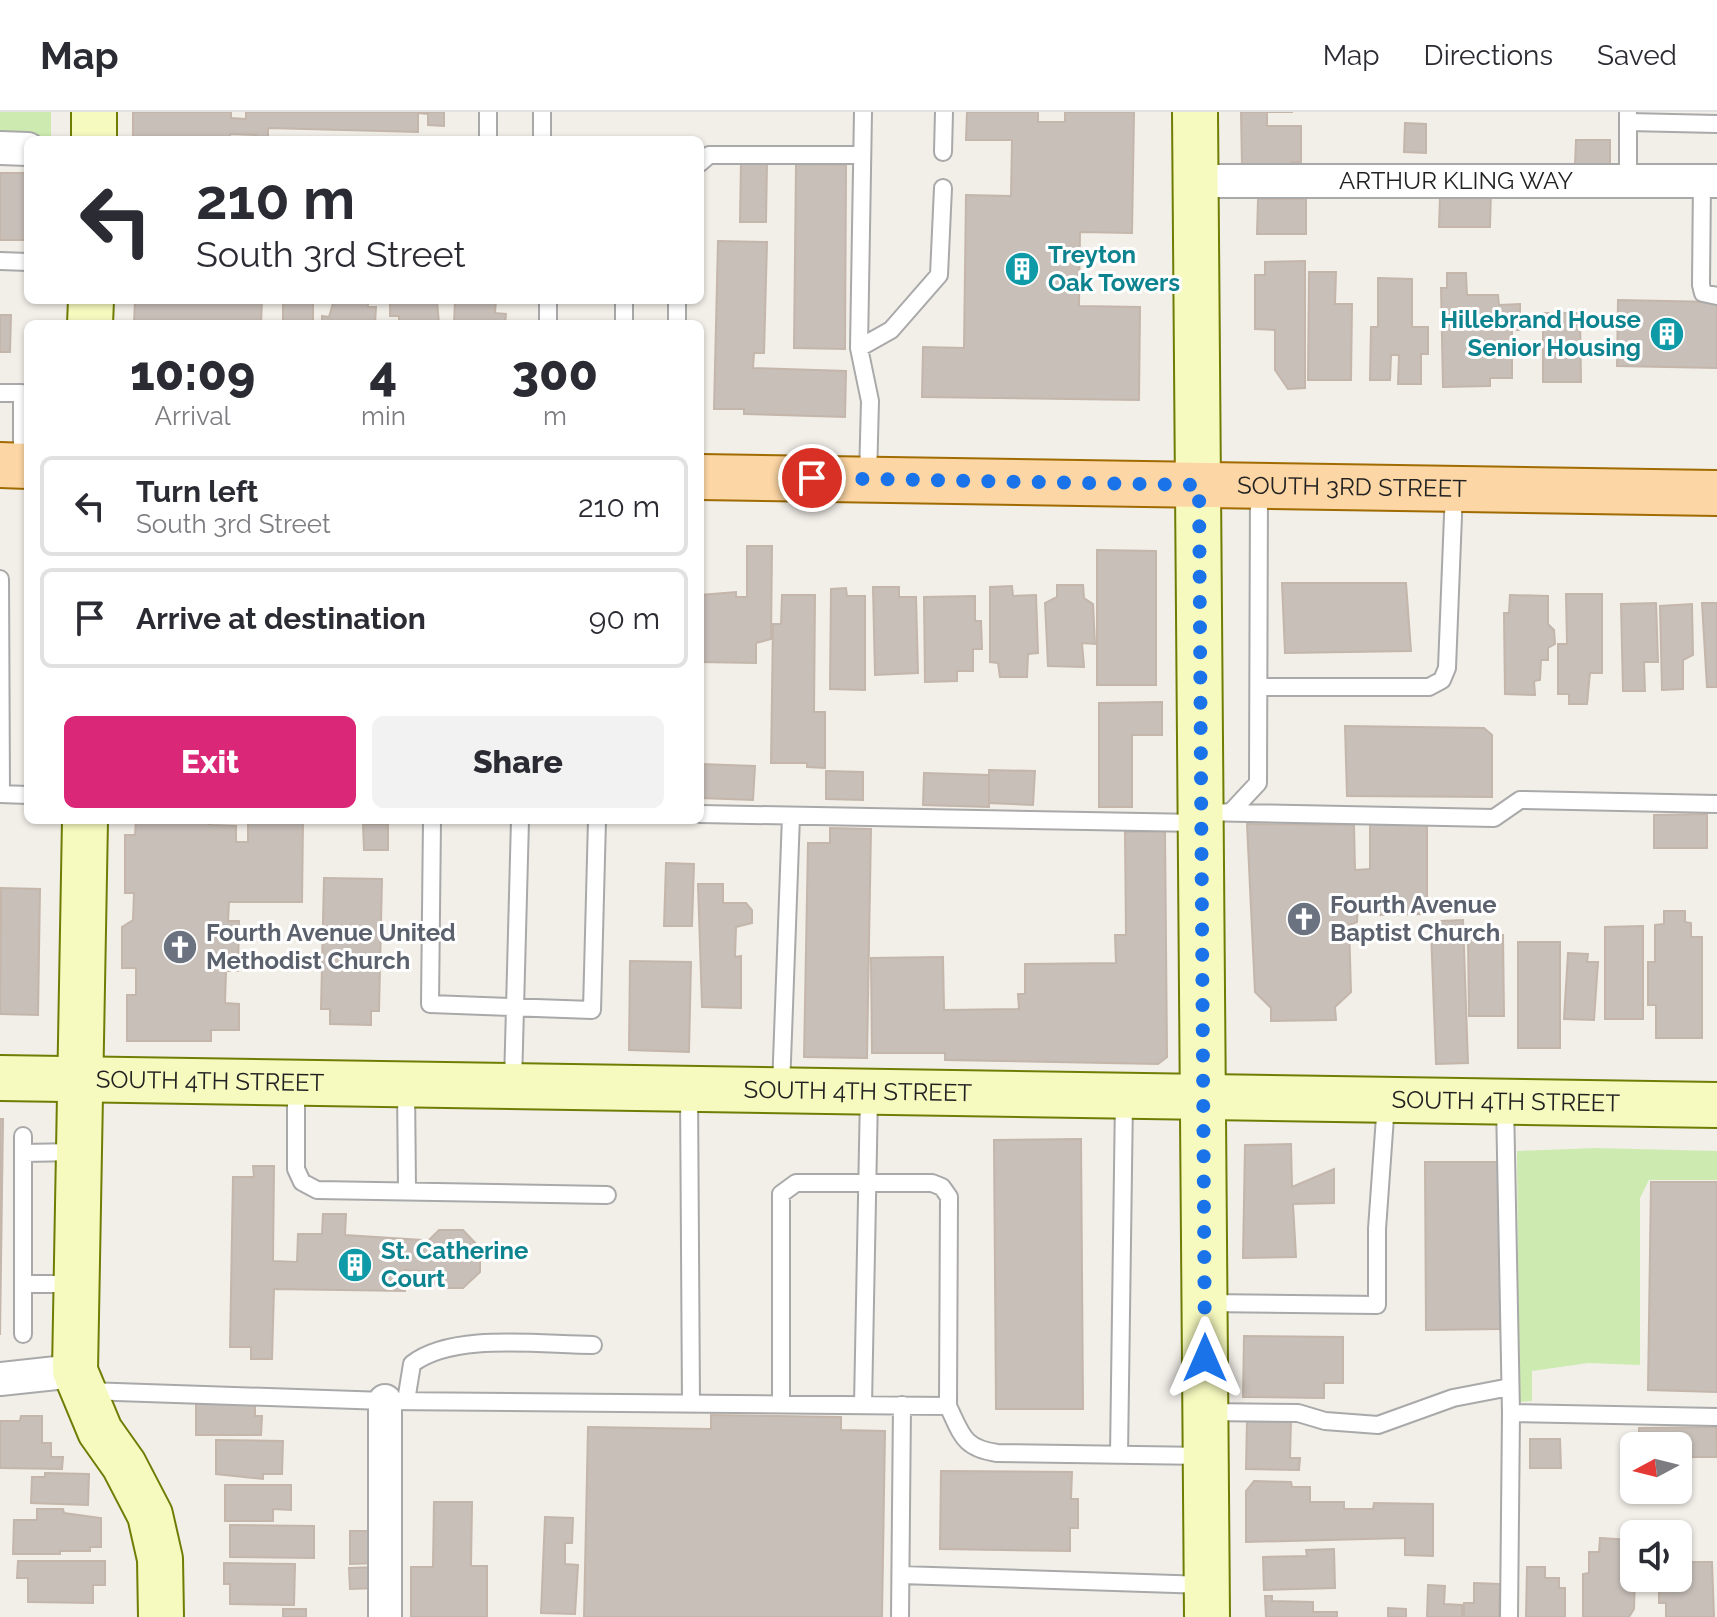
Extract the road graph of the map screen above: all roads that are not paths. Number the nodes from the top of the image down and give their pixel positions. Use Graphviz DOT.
graph roads {
  1 [pos="94,112"];
  2 [pos="488,112"];
  3 [pos="542,112"];
  4 [pos="863,112"];
  5 [pos="944,112"];
  6 [pos="1195,112"];
  7 [pos="1628,117"];
  8 [pos="1717,124"];
  9 [pos="94,136"];
  10 [pos="488,136"];
  11 [pos="542,136"];
  12 [pos="0,148"];
  13 [pos="24,149"];
  14 [pos="943,152"];
  15 [pos="862,155"];
  16 [pos="704,159"];
  17 [pos="1196,181"];
  18 [pos="1628,181"];
  19 [pos="1710,181"];
  20 [pos="943,188"];
  21 [pos="0,261"];
  22 [pos="24,262"];
  23 [pos="1717,296"];
  24 [pos="859,348"];
  25 [pos="24,387"];
  26 [pos="0,393"];
  27 [pos="24,397"];
  28 [pos="17,465"];
  29 [pos="704,477"];
  30 [pos="868,479"];
  31 [pos="1199,485"];
  32 [pos="1259,486"];
  33 [pos="1454,489"];
  34 [pos="1717,493"];
  35 [pos="0,579"];
  36 [pos="1260,687"];
  37 [pos="0,794"];
  38 [pos="24,795"];
  39 [pos="1717,804"];
  40 [pos="704,814"];
  41 [pos="791,816"];
  42 [pos="1211,816"];
  43 [pos="85,824"];
  44 [pos="432,824"];
  45 [pos="520,824"];
  46 [pos="597,824"];
  47 [pos="514,1009"];
  48 [pos="0,1078"];
  49 [pos="80,1079"];
  50 [pos="296,1082"];
  51 [pos="406,1084"];
  52 [pos="513,1085"];
  53 [pos="689,1088"];
  54 [pos="781,1090"];
  55 [pos="869,1092"];
  56 [pos="1124,1096"];
  57 [pos="1203,1098"];
  58 [pos="1386,1101"];
  59 [pos="1505,1101"];
  60 [pos="1717,1105"];
  61 [pos="79,1152"];
  62 [pos="867,1183"];
  63 [pos="407,1189"];
  64 [pos="607,1195"];
  65 [pos="23,1284"];
  66 [pos="78,1284"];
  67 [pos="1205,1303"];
  68 [pos="23,1334"];
  69 [pos="593,1345"];
  70 [pos="0,1379"];
  71 [pos="80,1381"];
  72 [pos="1510,1387"];
  73 [pos="395,1401"];
  74 [pos="691,1404"];
  75 [pos="781,1404"];
  76 [pos="863,1405"];
  77 [pos="902,1405"];
  78 [pos="948,1406"];
  79 [pos="1205,1412"];
  80 [pos="1511,1413"];
  81 [pos="1717,1417"];
  82 [pos="1119,1455"];
  83 [pos="1206,1456"];
  84 [pos="901,1575"];
  85 [pos="1207,1601"];
  86 [pos="161,1617"];
  87 [pos="385,1617"];
  88 [pos="900,1617"];
  89 [pos="1509,1617"];
  1 -- 9 [label="main road"];
  2 -- 10 [label="lane"];
  3 -- 11 [label="lane"];
  4 -- 15 [label="lane"];
  5 -- 14 [label="lane"];
  6 -- 17 [label="main road"];
  7 -- 8 [label="lane"];
  7 -- 18 [label="lane"];
  12 -- 13 [label="street"];
  15 -- 16 [label="lane"];
  15 -- 24 [label="lane"];
  17 -- 18 [label="street, ARTHUR KLING WAY"];
  17 -- 31 [label="main road"];
  18 -- 19 [label="street, ARTHUR KLING WAY"];
  19 -- 23 [label="lane"];
  20 -- 24 [label="lane"];
  21 -- 22 [label="lane"];
  24 -- 30 [label="lane"];
  25 -- 26 [label="lane"];
  27 -- 28 [label="lane"];
  29 -- 30 [label="main road, SOUTH 3RD STREET"];
  30 -- 31 [label="main road, SOUTH 3RD STREET"];
  31 -- 32 [label="main road, SOUTH 3RD STREET"];
  31 -- 42 [label="main road"];
  32 -- 33 [label="main road, SOUTH 3RD STREET"];
  32 -- 36 [label="lane"];
  33 -- 34 [label="main road, SOUTH 3RD STREET"];
  33 -- 36 [label="lane"];
  35 -- 37 [label="lane"];
  36 -- 42 [label="lane"];
  37 -- 38 [label="lane"];
  39 -- 42 [label="lane"];
  40 -- 41 [label="lane"];
  41 -- 42 [label="lane"];
  41 -- 54 [label="lane"];
  42 -- 57 [label="main road"];
  43 -- 49 [label="main road"];
  44 -- 47 [label="lane"];
  45 -- 47 [label="lane"];
  46 -- 47 [label="lane"];
  47 -- 52 [label="lane"];
  48 -- 49 [label="main road, SOUTH 4TH STREET"];
  49 -- 50 [label="main road, SOUTH 4TH STREET"];
  49 -- 61 [label="main road"];
  50 -- 51 [label="main road, SOUTH 4TH STREET"];
  50 -- 63 [label="lane"];
  51 -- 52 [label="main road, SOUTH 4TH STREET"];
  51 -- 63 [label="lane"];
  52 -- 53 [label="main road, SOUTH 4TH STREET"];
  53 -- 54 [label="main road, SOUTH 4TH STREET"];
  53 -- 74 [label="lane"];
  54 -- 55 [label="main road, SOUTH 4TH STREET"];
  55 -- 56 [label="main road, SOUTH 4TH STREET"];
  55 -- 62 [label="lane"];
  56 -- 57 [label="main road, SOUTH 4TH STREET"];
  56 -- 82 [label="lane"];
  57 -- 58 [label="main road, SOUTH 4TH STREET"];
  57 -- 67 [label="main road"];
  58 -- 59 [label="main road, SOUTH 4TH STREET"];
  58 -- 67 [label="lane"];
  59 -- 60 [label="main road, SOUTH 4TH STREET"];
  59 -- 72 [label="lane"];
  61 -- 65 [label="lane"];
  61 -- 66 [label="main road"];
  62 -- 75 [label="lane"];
  62 -- 76 [label="lane"];
  62 -- 78 [label="lane"];
  63 -- 64 [label="lane"];
  65 -- 66 [label="lane"];
  65 -- 68 [label="lane"];
  66 -- 71 [label="main road"];
  67 -- 79 [label="main road"];
  69 -- 73 [label="lane"];
  70 -- 71 [label="street"];
  71 -- 73 [label="lane"];
  71 -- 86 [label="main road"];
  72 -- 79 [label="lane"];
  72 -- 80 [label="lane"];
  73 -- 74 [label="lane"];
  73 -- 87 [label="street"];
  74 -- 75 [label="lane"];
  75 -- 76 [label="lane"];
  76 -- 77 [label="lane"];
  77 -- 78 [label="lane"];
  77 -- 84 [label="lane"];
  78 -- 82 [label="lane"];
  79 -- 83 [label="main road"];
  80 -- 81 [label="lane"];
  80 -- 89 [label="lane"];
  82 -- 83 [label="lane"];
  83 -- 85 [label="main road"];
  84 -- 85 [label="lane"];
  84 -- 88 [label="lane"];
}
